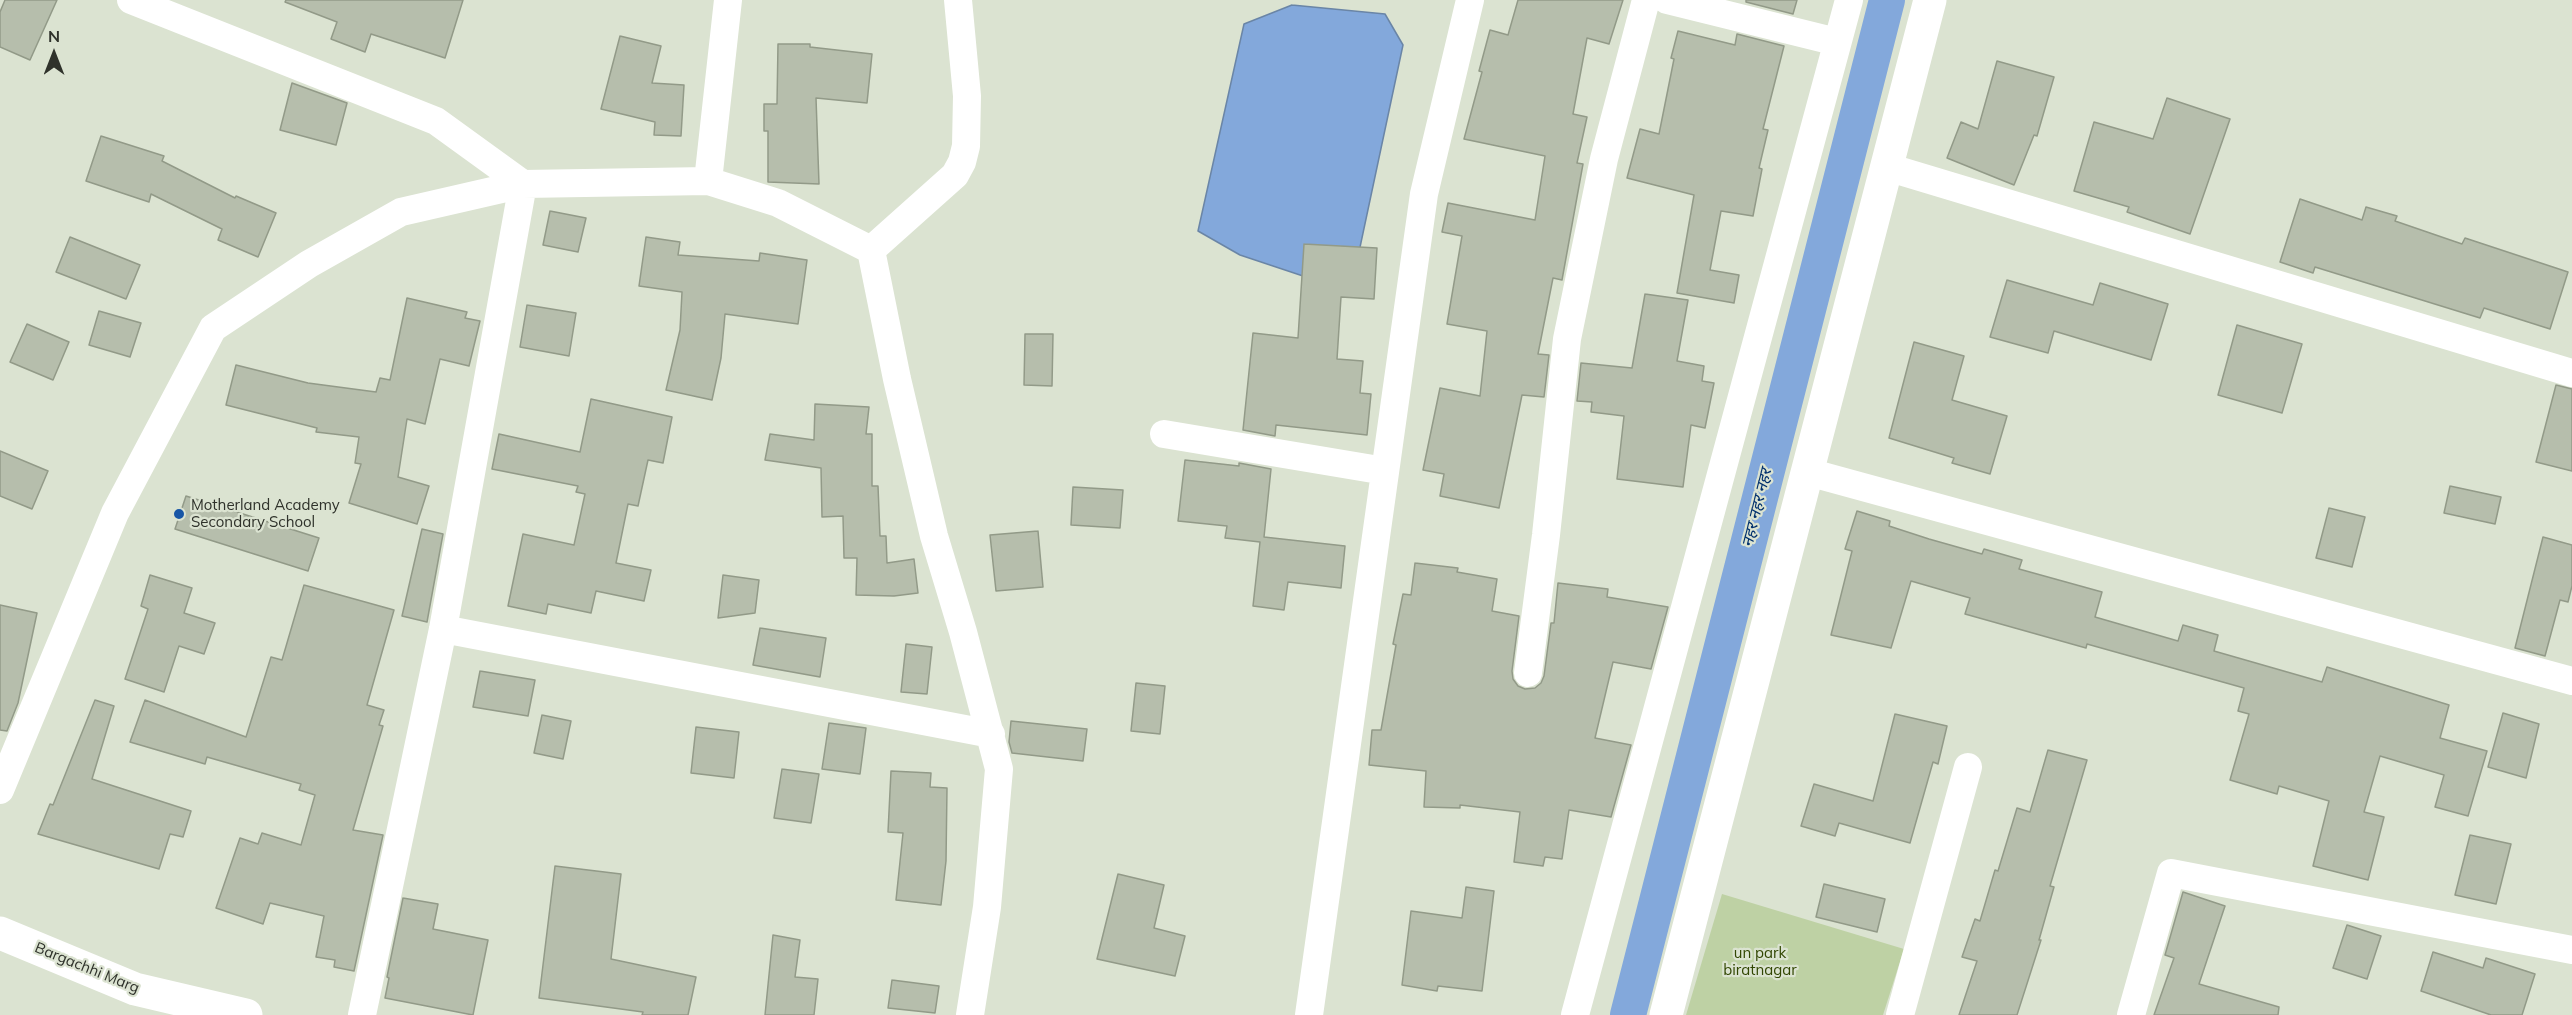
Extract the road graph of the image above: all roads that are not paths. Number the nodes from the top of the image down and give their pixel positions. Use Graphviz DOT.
graph roads {
  1 [pos="131,0"];
  2 [pos="728,0"];
  3 [pos="958,0"];
  4 [pos="1470,0"];
  5 [pos="1646,0"];
  6 [pos="1667,0"];
  7 [pos="1849,0"];
  8 [pos="1930,0"];
  9 [pos="1837,42"];
  10 [pos="1887,167"];
  11 [pos="708,181"];
  12 [pos="523,184"];
  13 [pos="871,250"];
  14 [pos="2572,374"];
  15 [pos="1164,434"];
  16 [pos="1385,471"];
  17 [pos="1808,472"];
  18 [pos="443,629"];
  19 [pos="1528,673"];
  20 [pos="2572,681"];
  21 [pos="991,734"];
  22 [pos="1968,766"];
  23 [pos="0,790"];
  24 [pos="0,933"];
  25 [pos="2572,950"];
  26 [pos="246,1015"];
  27 [pos="362,1015"];
  28 [pos="970,1015"];
  29 [pos="1309,1015"];
  30 [pos="1575,1015"];
  31 [pos="1666,1015"];
  32 [pos="1900,1015"];
  33 [pos="2131,1015"];
  1 -- 12 [label="street"];
  2 -- 11 [label="street"];
  3 -- 13 [label="street"];
  4 -- 16 [label="street"];
  5 -- 19 [label="street"];
  6 -- 9 [label="street"];
  7 -- 9 [label="street"];
  8 -- 10 [label="main road"];
  9 -- 30 [label="street"];
  10 -- 14 [label="street"];
  10 -- 17 [label="main road"];
  11 -- 12 [label="street"];
  11 -- 13 [label="street"];
  12 -- 18 [label="street"];
  12 -- 23 [label="street"];
  13 -- 21 [label="street"];
  15 -- 16 [label="street"];
  16 -- 29 [label="street"];
  17 -- 20 [label="street"];
  17 -- 31 [label="main road"];
  18 -- 21 [label="street"];
  18 -- 27 [label="street"];
  21 -- 28 [label="street"];
  22 -- 32 [label="street"];
  24 -- 26 [label="main road, Bargachhi Marg"];
  25 -- 33 [label="street"];
}
